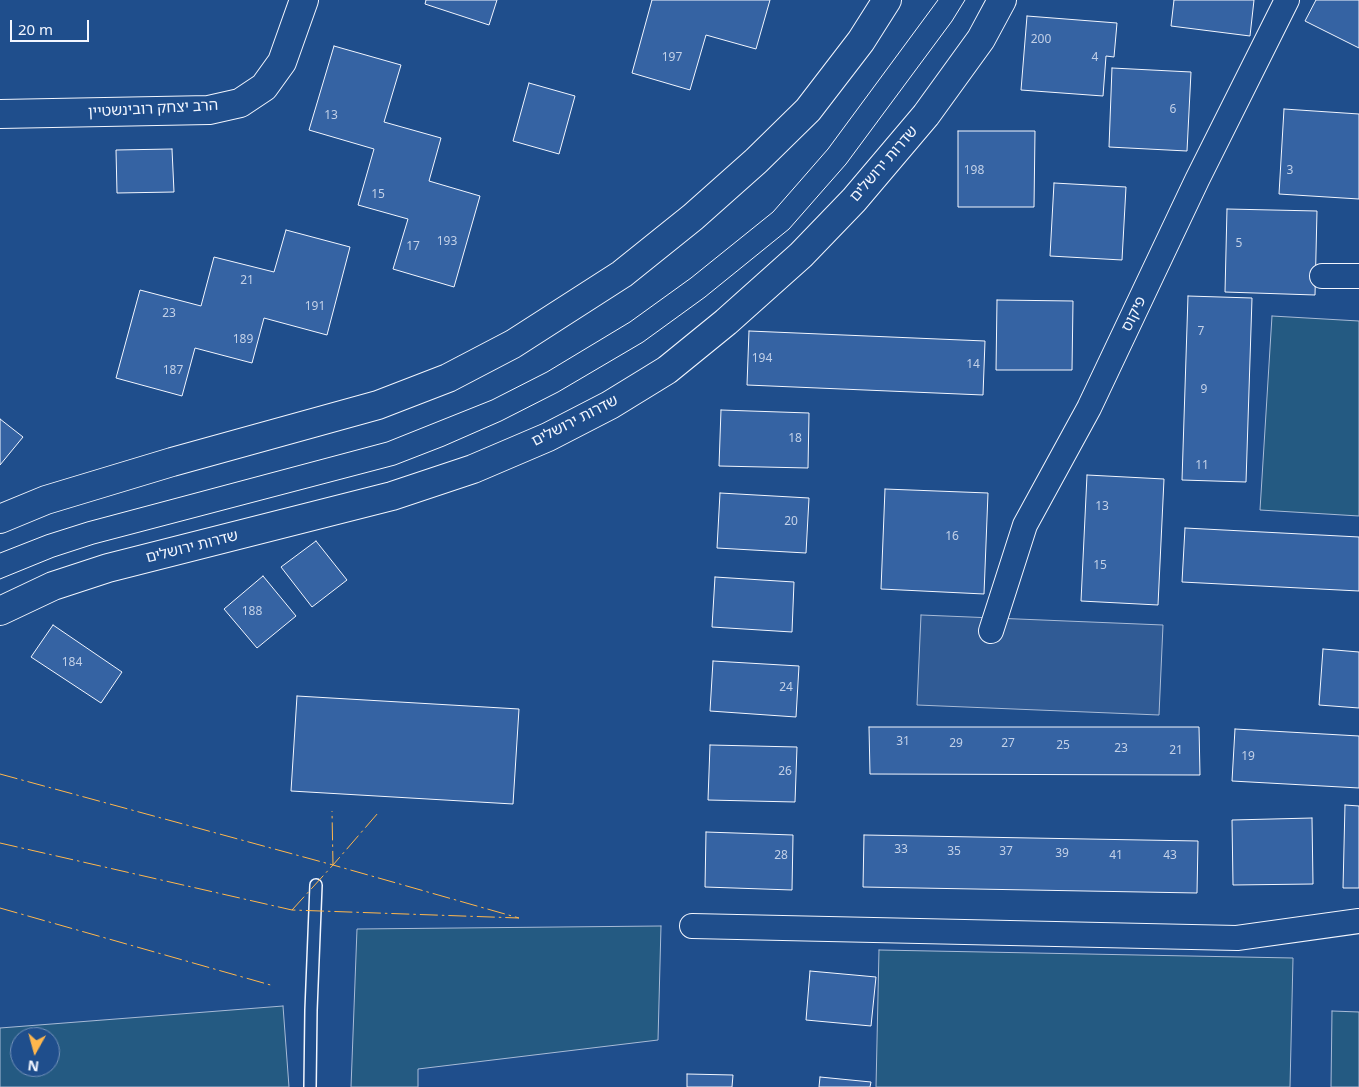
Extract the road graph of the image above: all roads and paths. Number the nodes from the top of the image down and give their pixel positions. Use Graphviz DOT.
graph roads {
  1 [pos="304,0"];
  2 [pos="888,0"];
  3 [pos="1002,0"];
  4 [pos="1287,0"];
  5 [pos="0,114"];
  6 [pos="1322,276"];
  7 [pos="1359,276"];
  8 [pos="0,518"];
  9 [pos="0,611"];
  10 [pos="991,631"];
  11 [pos="316,885"];
  12 [pos="1359,921"];
  13 [pos="692,926"];
  14 [pos="310,1087"];
  1 -- 5 [label="main road, הרב יצחק רובינשטיין"];
  2 -- 8 [label="main road"];
  3 -- 9 [label="main road, שדרות ירושלים"];
  4 -- 10 [label="street, פיקוס"];
  6 -- 7 [label="street"];
  11 -- 14 [label="lane"];
  12 -- 13 [label="street"];
}
